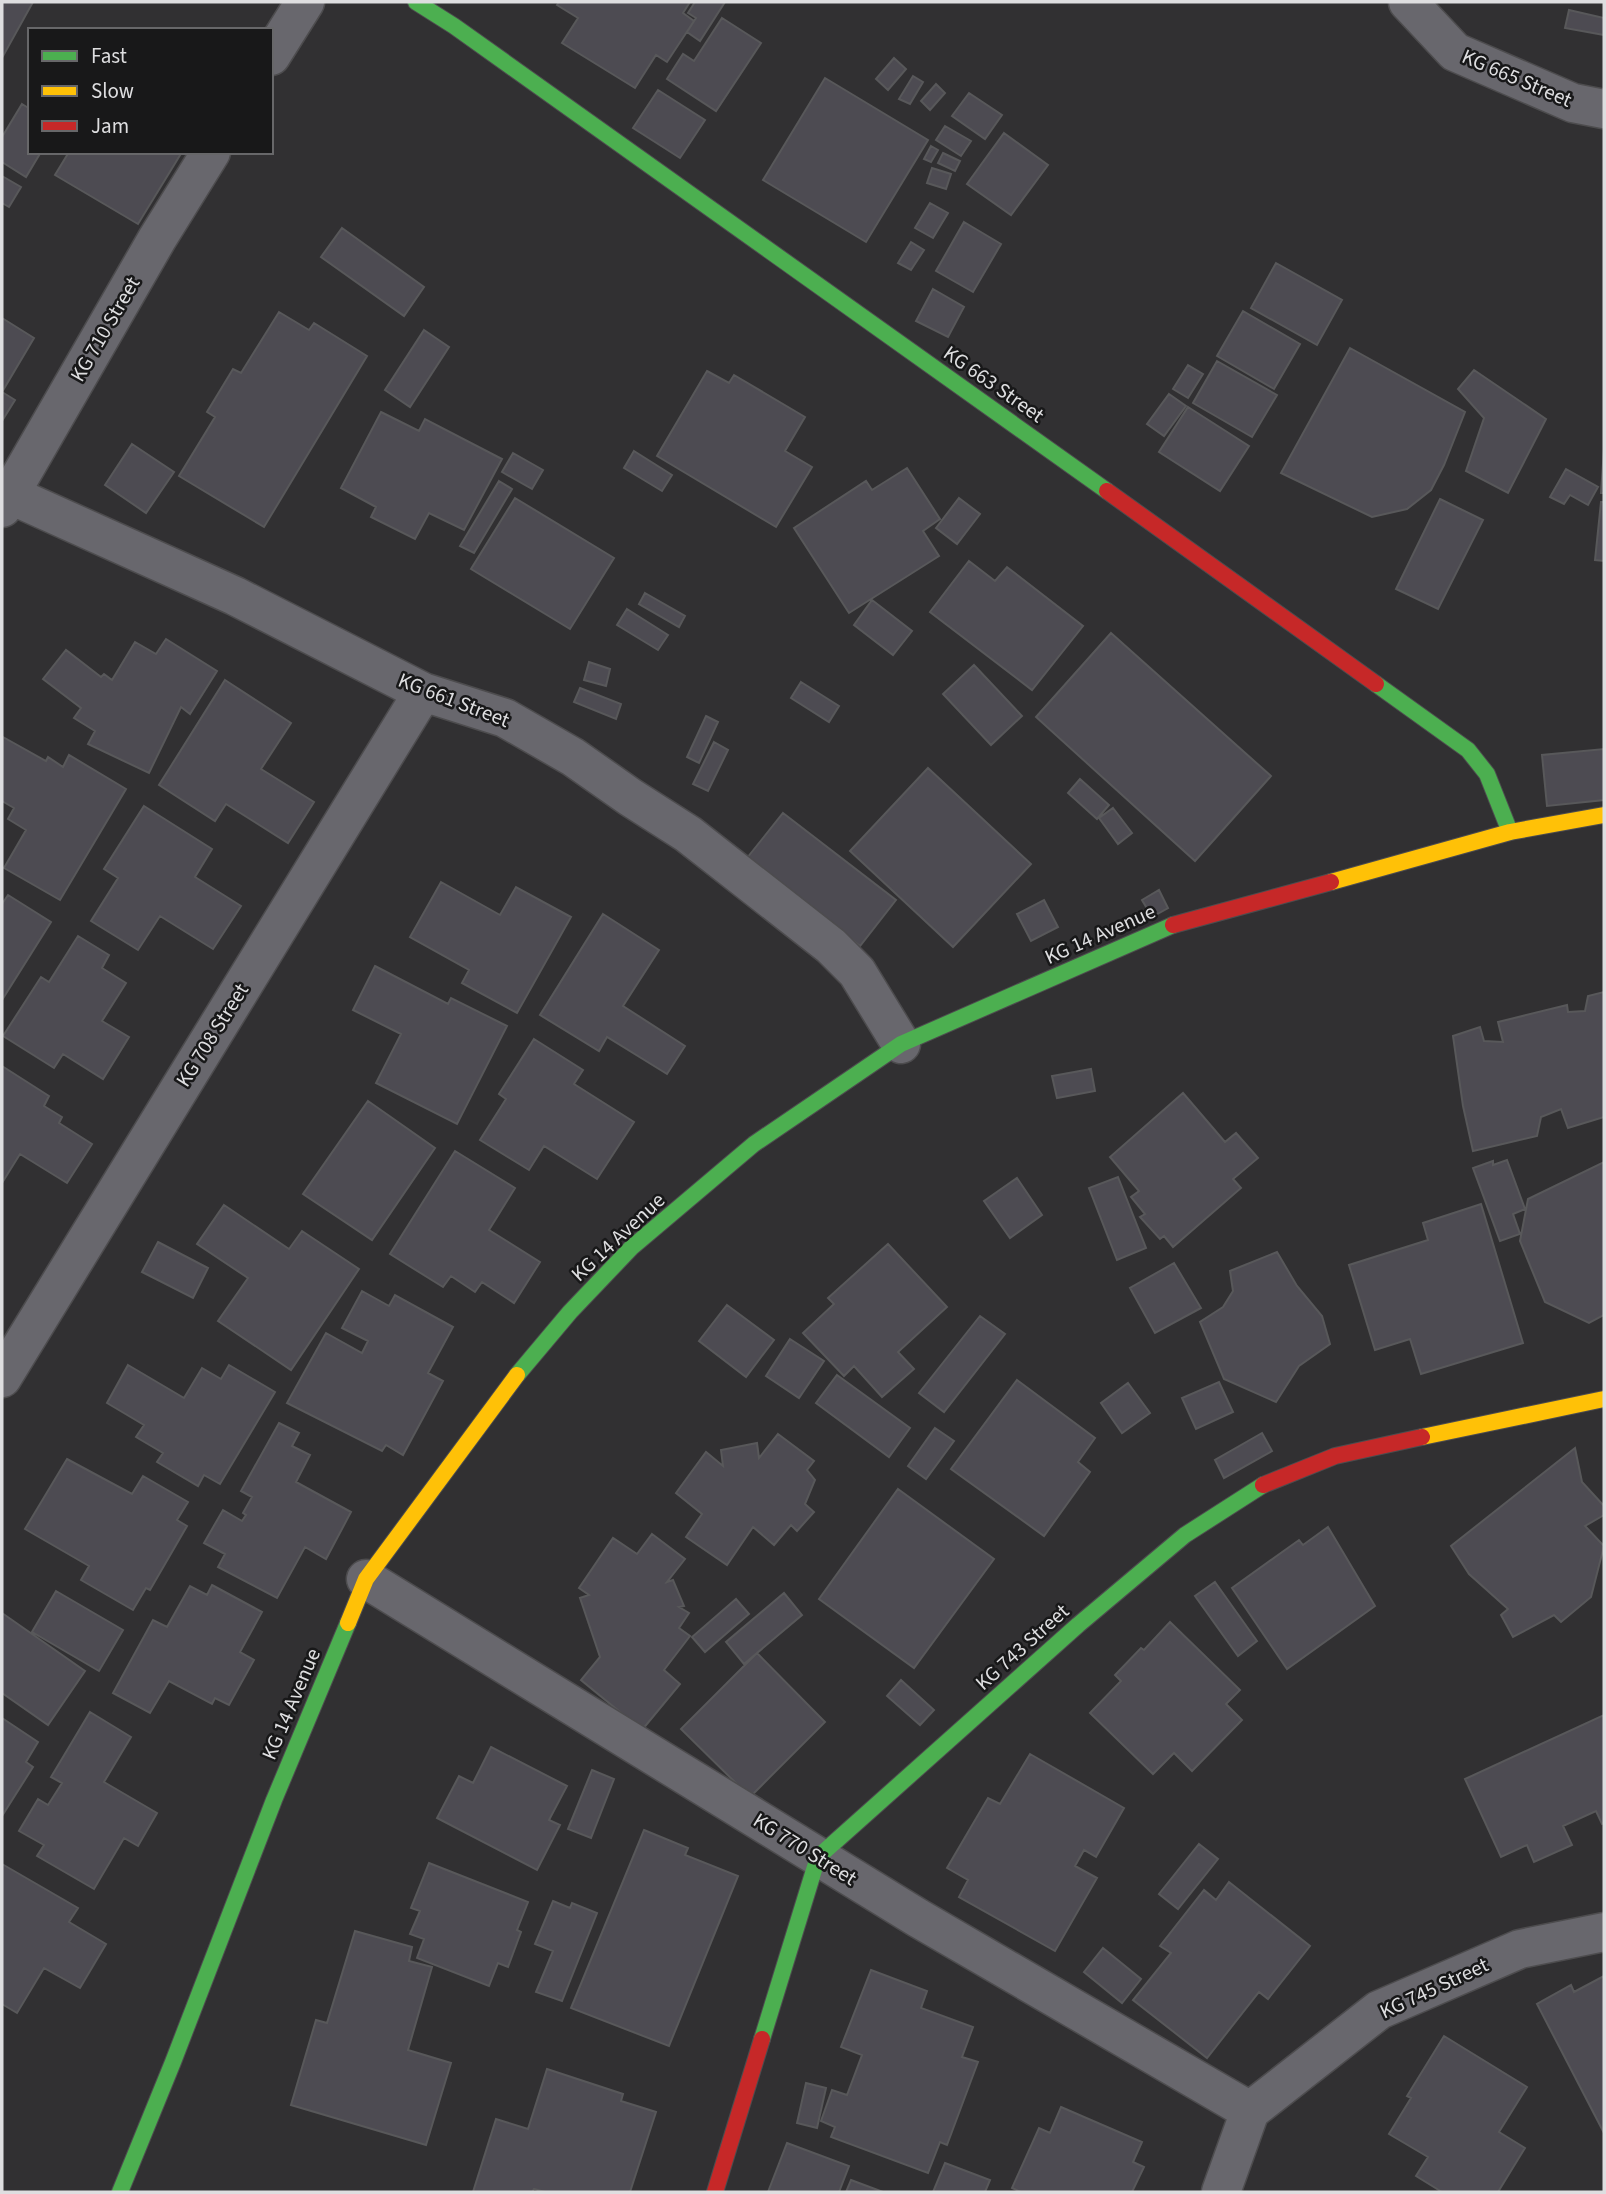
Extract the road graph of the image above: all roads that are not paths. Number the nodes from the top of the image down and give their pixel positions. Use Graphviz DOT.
graph roads {
  1 [pos="306,2"];
  2 [pos="416,2"];
  3 [pos="1408,2"];
  4 [pos="273,54"];
  5 [pos="1604,109"];
  6 [pos="210,154"];
  7 [pos="4,498"];
  8 [pos="423,692"];
  9 [pos="1604,815"];
  10 [pos="1510,832"];
  11 [pos="901,1044"];
  12 [pos="2,1378"];
  13 [pos="1604,1399"];
  14 [pos="366,1579"];
  15 [pos="818,1857"];
  16 [pos="1604,1932"];
  17 [pos="1250,2111"];
  18 [pos="120,2192"];
  19 [pos="715,2192"];
  20 [pos="1221,2192"];
  1 -- 4 [label="street"];
  2 -- 10 [label="street, KG 663 Street"];
  3 -- 5 [label="street, KG 665 Street"];
  6 -- 7 [label="street, KG 710 Street"];
  7 -- 8 [label="street, KG 661 Street"];
  8 -- 11 [label="street, KG 661 Street"];
  8 -- 12 [label="street, KG 708 Street"];
  9 -- 10 [label="street, KG 14 Avenue"];
  10 -- 11 [label="street, KG 14 Avenue"];
  11 -- 14 [label="street, KG 14 Avenue"];
  13 -- 15 [label="street, KG 743 Street"];
  14 -- 15 [label="street, KG 770 Street"];
  14 -- 18 [label="street, KG 14 Avenue"];
  15 -- 17 [label="street, KG 770 Street"];
  15 -- 19 [label="street"];
  16 -- 17 [label="street, KG 745 Street"];
  17 -- 20 [label="street"];
}
